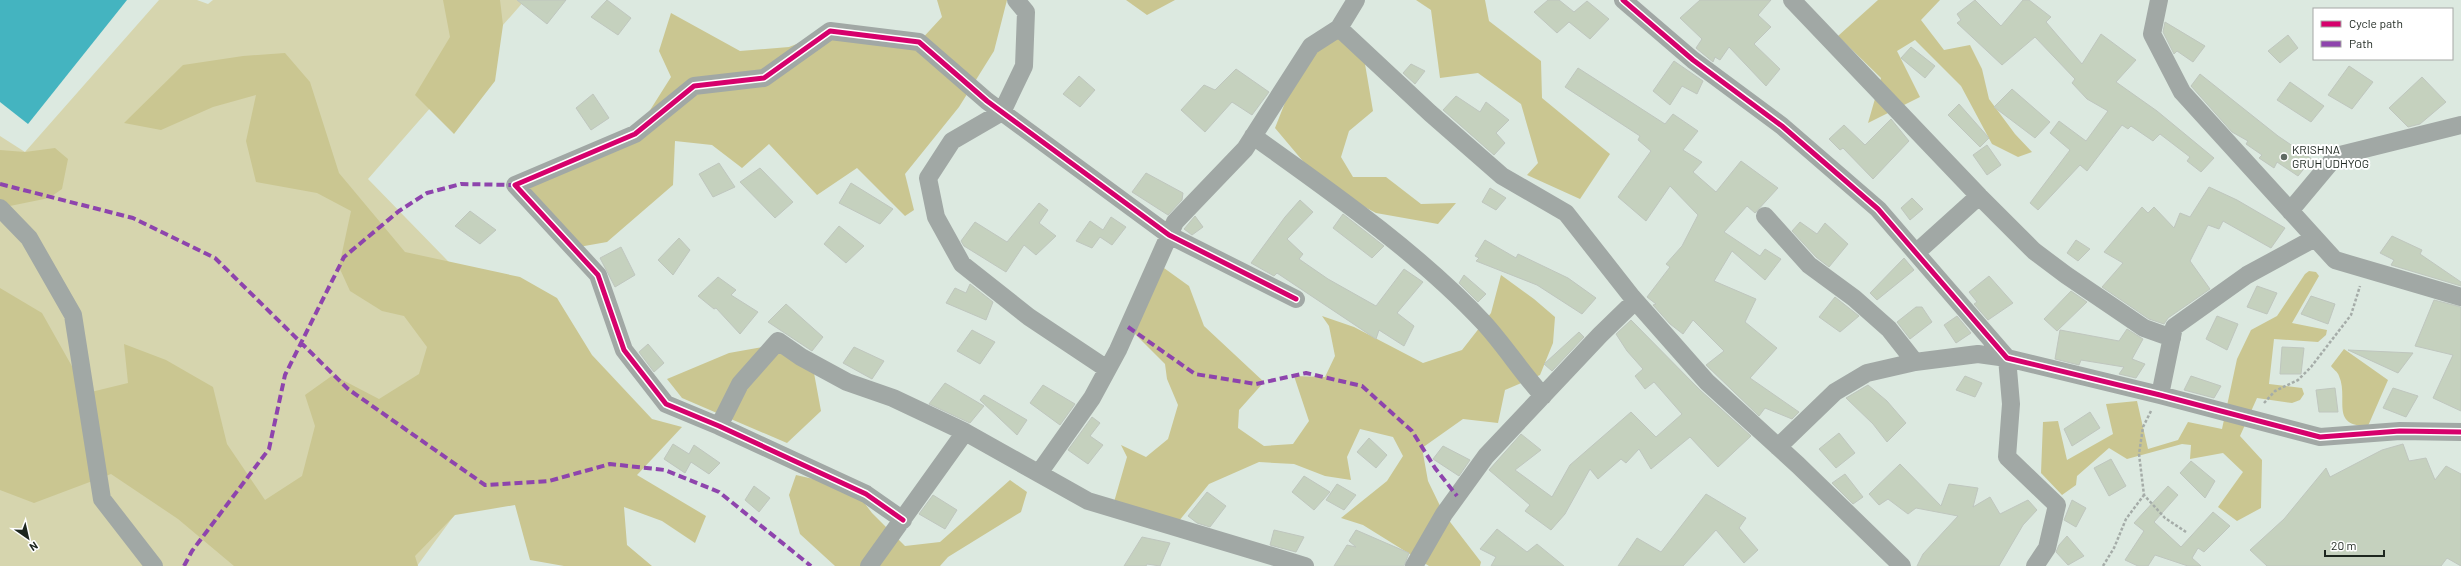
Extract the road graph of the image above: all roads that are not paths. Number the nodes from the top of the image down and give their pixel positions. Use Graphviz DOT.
graph roads {
  1 [pos="1016,0"];
  2 [pos="1356,0"];
  3 [pos="1623,0"];
  4 [pos="1792,0"];
  5 [pos="2159,0"];
  6 [pos="1339,28"];
  7 [pos="1002,112"];
  8 [pos="2461,125"];
  9 [pos="1253,136"];
  10 [pos="1980,196"];
  11 [pos="0,208"];
  12 [pos="2290,211"];
  13 [pos="1765,216"];
  14 [pos="1169,235"];
  15 [pos="2315,238"];
  16 [pos="1917,252"];
  17 [pos="2461,297"];
  18 [pos="1296,299"];
  19 [pos="1635,301"];
  20 [pos="2172,338"];
  21 [pos="2007,358"];
  22 [pos="1915,362"];
  23 [pos="1107,369"];
  24 [pos="2160,395"];
  25 [pos="1543,396"];
  26 [pos="719,426"];
  27 [pos="965,432"];
  28 [pos="2461,432"];
  29 [pos="1778,447"];
  30 [pos="1039,473"];
  31 [pos="903,520"];
  32 [pos="154,566"];
  33 [pos="868,566"];
  34 [pos="1304,566"];
  35 [pos="1414,566"];
  36 [pos="1902,566"];
  37 [pos="2035,566"];
  1 -- 7 [label="street"];
  2 -- 6 [label="street"];
  3 -- 16 [label="street"];
  4 -- 10 [label="street"];
  5 -- 12 [label="street"];
  6 -- 9 [label="street"];
  6 -- 19 [label="street"];
  7 -- 14 [label="street"];
  7 -- 23 [label="street"];
  7 -- 26 [label="street"];
  8 -- 12 [label="street"];
  9 -- 14 [label="street"];
  9 -- 25 [label="street"];
  10 -- 16 [label="street"];
  10 -- 20 [label="street"];
  11 -- 32 [label="street"];
  12 -- 15 [label="street"];
  13 -- 22 [label="street"];
  14 -- 18 [label="street"];
  14 -- 23 [label="street"];
  15 -- 17 [label="street"];
  15 -- 20 [label="street"];
  16 -- 21 [label="street"];
  19 -- 25 [label="street"];
  19 -- 29 [label="street"];
  20 -- 24 [label="street"];
  21 -- 22 [label="street"];
  21 -- 24 [label="street"];
  21 -- 37 [label="street"];
  22 -- 29 [label="street"];
  23 -- 30 [label="street"];
  24 -- 28 [label="street"];
  25 -- 35 [label="street"];
  26 -- 27 [label="street"];
  26 -- 31 [label="street"];
  27 -- 30 [label="street"];
  27 -- 31 [label="street"];
  29 -- 36 [label="street"];
  30 -- 34 [label="street"];
  31 -- 33 [label="street"];
}
